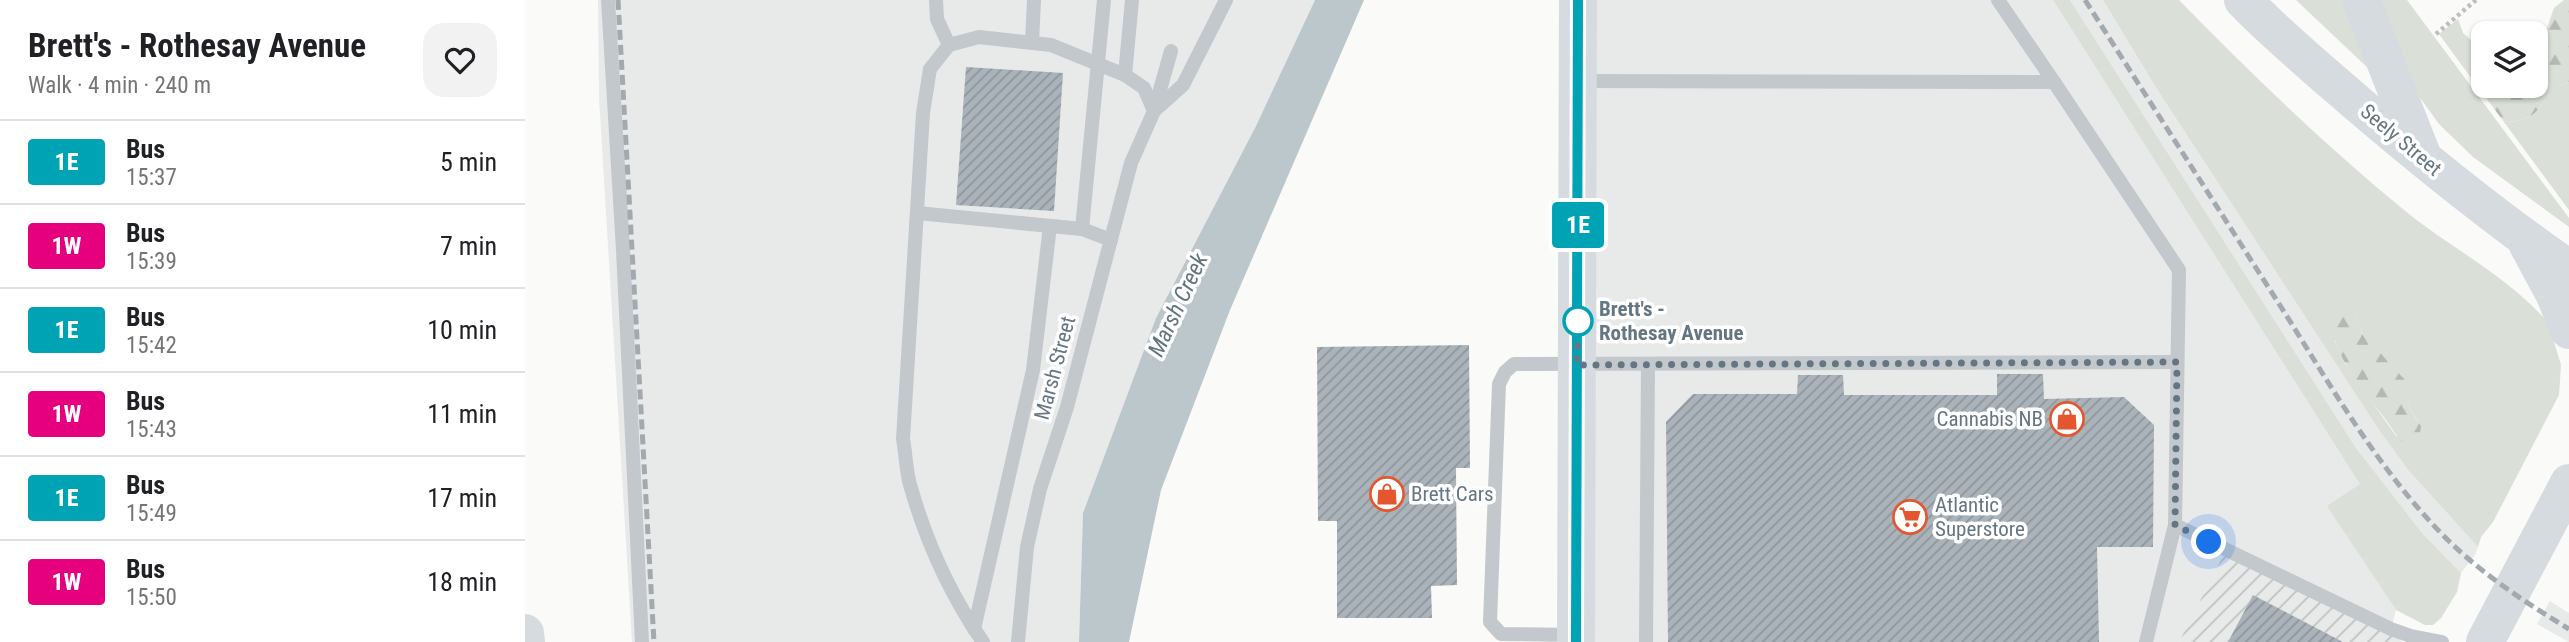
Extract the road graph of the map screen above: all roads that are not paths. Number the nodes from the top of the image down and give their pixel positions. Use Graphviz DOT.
graph roads {
  1 [pos="608,0"];
  2 [pos="936,0"];
  3 [pos="1034,0"];
  4 [pos="1104,0"];
  5 [pos="1132,0"];
  6 [pos="1226,0"];
  7 [pos="1578,0"];
  8 [pos="1998,0"];
  9 [pos="2243,0"];
  10 [pos="2361,0"];
  11 [pos="1032,43"];
  12 [pos="949,45"];
  13 [pos="1171,51"];
  14 [pos="1096,64"];
  15 [pos="1125,75"];
  16 [pos="1578,81"];
  17 [pos="2055,82"];
  18 [pos="1154,111"];
  19 [pos="2424,160"];
  20 [pos="917,213"];
  21 [pos="1050,226"];
  22 [pos="1082,229"];
  23 [pos="2523,237"];
  24 [pos="1111,240"];
  25 [pos="2569,245"];
  26 [pos="2569,269"];
  27 [pos="2569,330"];
  28 [pos="2177,362"];
  29 [pos="1577,365"];
  30 [pos="1648,365"];
  31 [pos="2569,483"];
  32 [pos="2175,525"];
  33 [pos="974,629"];
  34 [pos="2391,629"];
  35 [pos="525,633"];
  36 [pos="1576,639"];
  37 [pos="526,642"];
  38 [pos="642,642"];
  39 [pos="983,642"];
  40 [pos="1018,642"];
  41 [pos="1646,642"];
  42 [pos="2146,642"];
  43 [pos="2402,642"];
  44 [pos="2442,642"];
  45 [pos="2485,642"];
  1 -- 38 [label="lane"];
  2 -- 12 [label="lane"];
  3 -- 11 [label="lane"];
  4 -- 14 [label="lane"];
  5 -- 15 [label="lane"];
  6 -- 18 [label="lane"];
  7 -- 16 [label="main road"];
  8 -- 17 [label="lane"];
  9 -- 19 [label="main road, Seely Street"];
  10 -- 19 [label="main road"];
  11 -- 12 [label="lane"];
  11 -- 14 [label="lane"];
  12 -- 20 [label="lane"];
  13 -- 18 [label="lane, Marsh Street"];
  14 -- 15 [label="lane"];
  14 -- 22 [label="lane"];
  15 -- 18 [label="lane"];
  16 -- 17 [label="lane"];
  16 -- 29 [label="main road"];
  17 -- 28 [label="lane"];
  18 -- 24 [label="lane, Marsh Street"];
  19 -- 23 [label="main road, Seely Street"];
  20 -- 21 [label="lane"];
  20 -- 33 [label="lane"];
  21 -- 22 [label="lane"];
  21 -- 33 [label="lane"];
  22 -- 24 [label="lane"];
  23 -- 25 [label="main road"];
  23 -- 26 [label="main road, Seely Street"];
  23 -- 27 [label="main road"];
  24 -- 40 [label="lane, Marsh Street"];
  28 -- 30 [label="lane"];
  28 -- 32 [label="lane"];
  29 -- 30 [label="lane"];
  29 -- 36 [label="main road"];
  29 -- 36 [label="lane"];
  30 -- 41 [label="lane"];
  31 -- 45 [label="main road"];
  32 -- 34 [label="lane"];
  32 -- 42 [label="lane"];
  33 -- 39 [label="lane"];
  34 -- 43 [label="lane"];
  34 -- 44 [label="lane"];
  35 -- 37 [label="main road"];
}
